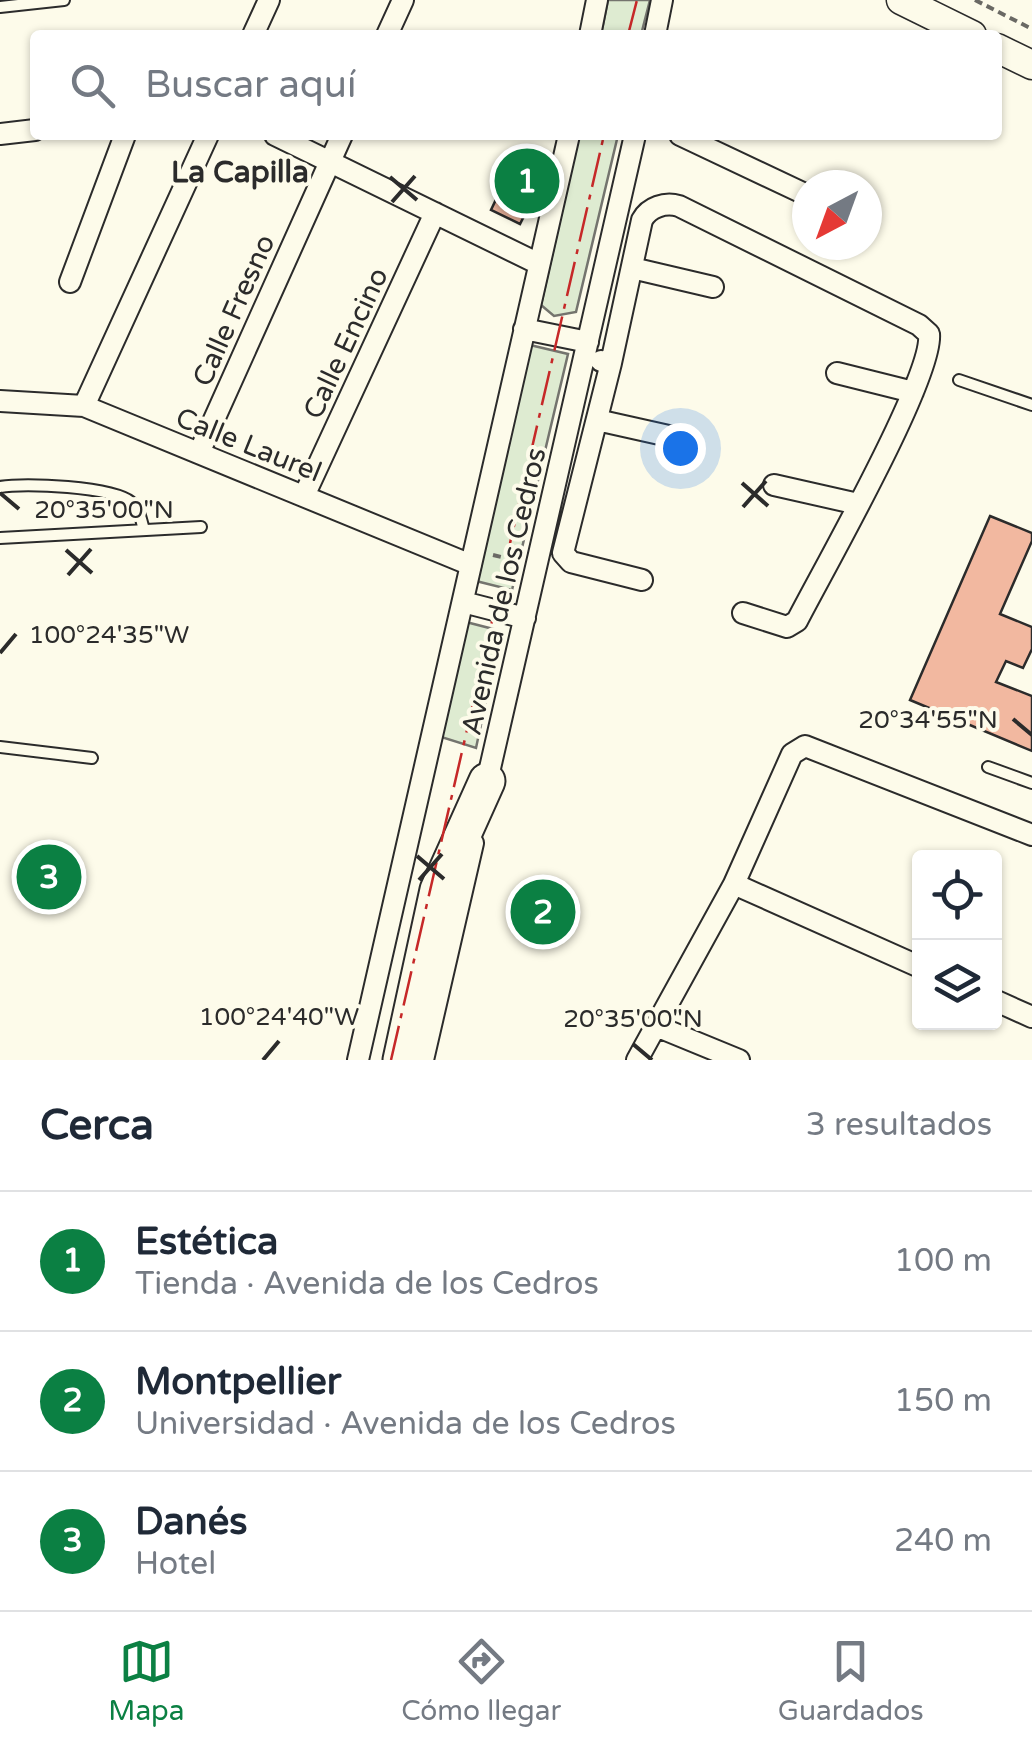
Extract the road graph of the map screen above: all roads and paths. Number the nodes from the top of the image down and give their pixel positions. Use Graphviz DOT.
graph roads {
  1 [pos="64,0"];
  2 [pos="269,0"];
  3 [pos="403,0"];
  4 [pos="597,0"];
  5 [pos="662,0"];
  6 [pos="901,0"];
  7 [pos="976,0"];
  8 [pos="0,7"];
  9 [pos="1032,29"];
  10 [pos="255,30"];
  11 [pos="389,30"];
  12 [pos="591,30"];
  13 [pos="656,30"];
  14 [pos="962,30"];
  15 [pos="1002,50"];
  16 [pos="1032,65"];
  17 [pos="30,131"];
  18 [pos="0,134"];
  19 [pos="122,140"];
  20 [pos="206,140"];
  21 [pos="284,140"];
  22 [pos="340,140"];
  23 [pos="567,140"];
  24 [pos="634,140"];
  25 [pos="691,140"];
  26 [pos="330,162"];
  27 [pos="792,188"];
  28 [pos="435,213"];
  29 [pos="539,264"];
  30 [pos="632,268"];
  31 [pos="70,282"];
  32 [pos="713,288"];
  33 [pos="524,329"];
  34 [pos="586,349"];
  35 [pos="611,364"];
  36 [pos="837,373"];
  37 [pos="959,380"];
  38 [pos="913,392"];
  39 [pos="0,402"];
  40 [pos="1031,402"];
  41 [pos="84,406"];
  42 [pos="597,420"];
  43 [pos="682,439"];
  44 [pos="199,453"];
  45 [pos="774,486"];
  46 [pos="0,488"];
  47 [pos="304,496"];
  48 [pos="858,504"];
  49 [pos="201,527"];
  50 [pos="144,530"];
  51 [pos="0,538"];
  52 [pos="473,558"];
  53 [pos="537,566"];
  54 [pos="642,580"];
  55 [pos="463,602"];
  56 [pos="743,613"];
  57 [pos="525,618"];
  58 [pos="0,747"];
  59 [pos="92,758"];
  60 [pos="988,768"];
  61 [pos="487,781"];
  62 [pos="1032,783"];
  63 [pos="1032,835"];
  64 [pos="734,884"];
  65 [pos="912,963"];
  66 [pos="1002,1004"];
  67 [pos="1032,1017"];
  68 [pos="656,1026"];
  69 [pos="358,1060"];
  70 [pos="401,1060"];
  71 [pos="424,1060"];
  72 [pos="637,1060"];
  73 [pos="739,1060"];
  1 -- 8 [label="lane"];
  2 -- 10 [label="street"];
  3 -- 11 [label="street"];
  4 -- 12 [label="street"];
  5 -- 13 [label="street"];
  6 -- 14 [label="main road"];
  7 -- 9 [label="path"];
  15 -- 16 [label="main road"];
  17 -- 18 [label="street"];
  19 -- 31 [label="street"];
  20 -- 41 [label="street"];
  21 -- 26 [label="street"];
  22 -- 26 [label="street, Calle Fresno"];
  23 -- 29 [label="street, Avenida de los Cedros"];
  24 -- 34 [label="street, Avenida de los Cedros"];
  25 -- 27 [label="street"];
  26 -- 28 [label="street"];
  26 -- 44 [label="street, Calle Fresno"];
  28 -- 29 [label="street"];
  28 -- 47 [label="street, Calle Encino"];
  29 -- 33 [label="street, Avenida de los Cedros"];
  30 -- 32 [label="street"];
  30 -- 35 [label="street"];
  30 -- 38 [label="street"];
  33 -- 34 [label="street"];
  33 -- 52 [label="street, Avenida de los Cedros"];
  34 -- 35 [label="street"];
  34 -- 53 [label="street, Avenida de los Cedros"];
  35 -- 42 [label="street"];
  36 -- 38 [label="street"];
  37 -- 40 [label="lane"];
  38 -- 48 [label="street"];
  39 -- 41 [label="street, Calle Laurel"];
  41 -- 44 [label="street, Calle Laurel"];
  42 -- 43 [label="street"];
  42 -- 54 [label="street"];
  44 -- 47 [label="street, Calle Laurel"];
  45 -- 48 [label="street"];
  46 -- 50 [label="lane"];
  47 -- 52 [label="street, Calle Laurel"];
  48 -- 56 [label="street"];
  49 -- 50 [label="lane"];
  50 -- 51 [label="lane"];
  52 -- 53 [label="path"];
  52 -- 55 [label="street, Avenida de los Cedros"];
  53 -- 57 [label="street, Avenida de los Cedros"];
  55 -- 57 [label="street"];
  55 -- 69 [label="street, Avenida de los Cedros"];
  57 -- 61 [label="street, Avenida de los Cedros"];
  58 -- 59 [label="lane"];
  60 -- 62 [label="lane"];
  61 -- 70 [label="highway"];
  61 -- 71 [label="street, Avenida de los Cedros"];
  63 -- 64 [label="street"];
  64 -- 65 [label="street"];
  64 -- 68 [label="street"];
  66 -- 67 [label="street"];
  68 -- 72 [label="street"];
  68 -- 73 [label="street"];
}
